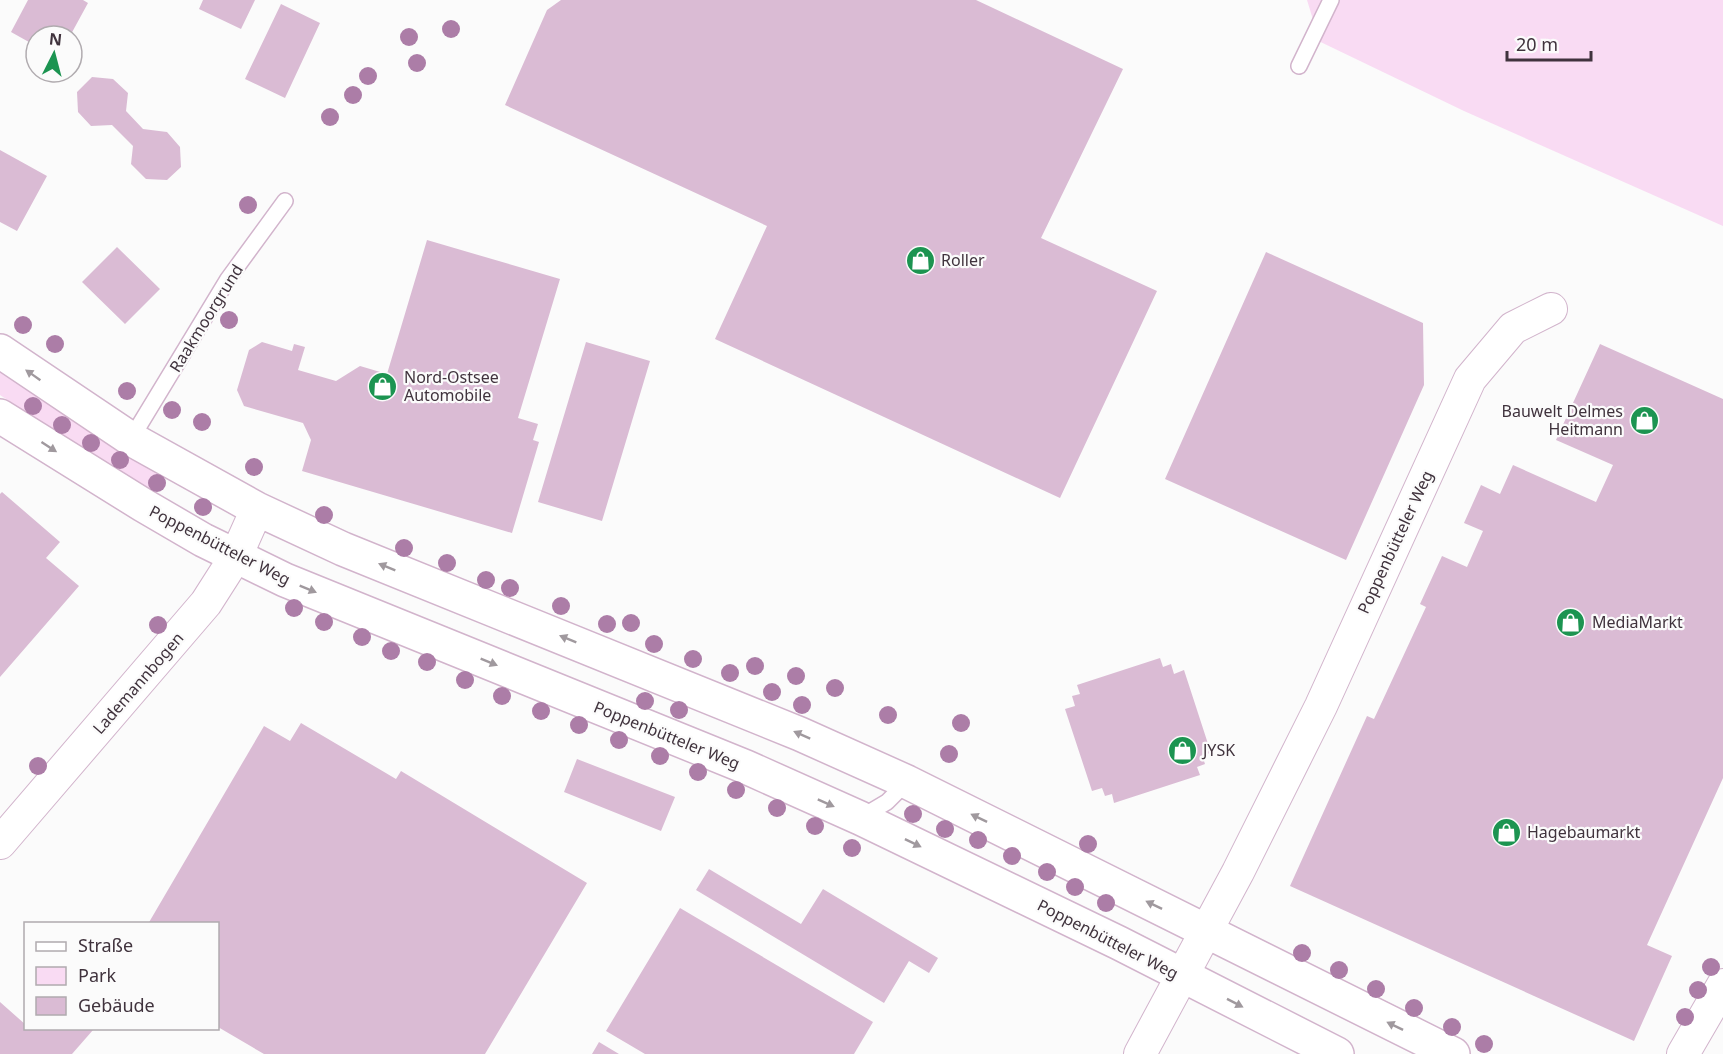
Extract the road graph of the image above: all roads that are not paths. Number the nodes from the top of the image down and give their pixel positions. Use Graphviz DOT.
graph roads {
  1 [pos="1331,0"];
  2 [pos="1299,66"];
  3 [pos="285,201"];
  4 [pos="1551,309"];
  5 [pos="0,351"];
  6 [pos="0,416"];
  7 [pos="131,439"];
  8 [pos="257,509"];
  9 [pos="236,556"];
  10 [pos="906,782"];
  11 [pos="860,818"];
  12 [pos="0,843"];
  13 [pos="1206,931"];
  14 [pos="1183,976"];
  15 [pos="1723,985"];
  16 [pos="1140,1054"];
  17 [pos="1336,1054"];
  18 [pos="1453,1054"];
  19 [pos="1683,1054"];
  1 -- 2 [label="lane"];
  3 -- 7 [label="lane, Raakmoorgrund"];
  4 -- 13 [label="street, Poppenbütteler Weg"];
  7 -- 5 [label="main road, one-way"];
  6 -- 9 [label="main road, Poppenbütteler Weg, one-way"];
  7 -- 8 [label="main road"];
  8 -- 9 [label="street, Lademannbogen"];
  10 -- 8 [label="main road, one-way"];
  9 -- 11 [label="main road, Poppenbütteler Weg, one-way"];
  9 -- 12 [label="street, Lademannbogen"];
  10 -- 11 [label="lane"];
  13 -- 10 [label="main road, one-way"];
  11 -- 14 [label="main road, Poppenbütteler Weg, one-way"];
  13 -- 14 [label="street"];
  18 -- 13 [label="main road, one-way"];
  14 -- 16 [label="street"];
  14 -- 17 [label="main road, Poppenbütteler Weg, one-way"];
  15 -- 19 [label="street"];
}
